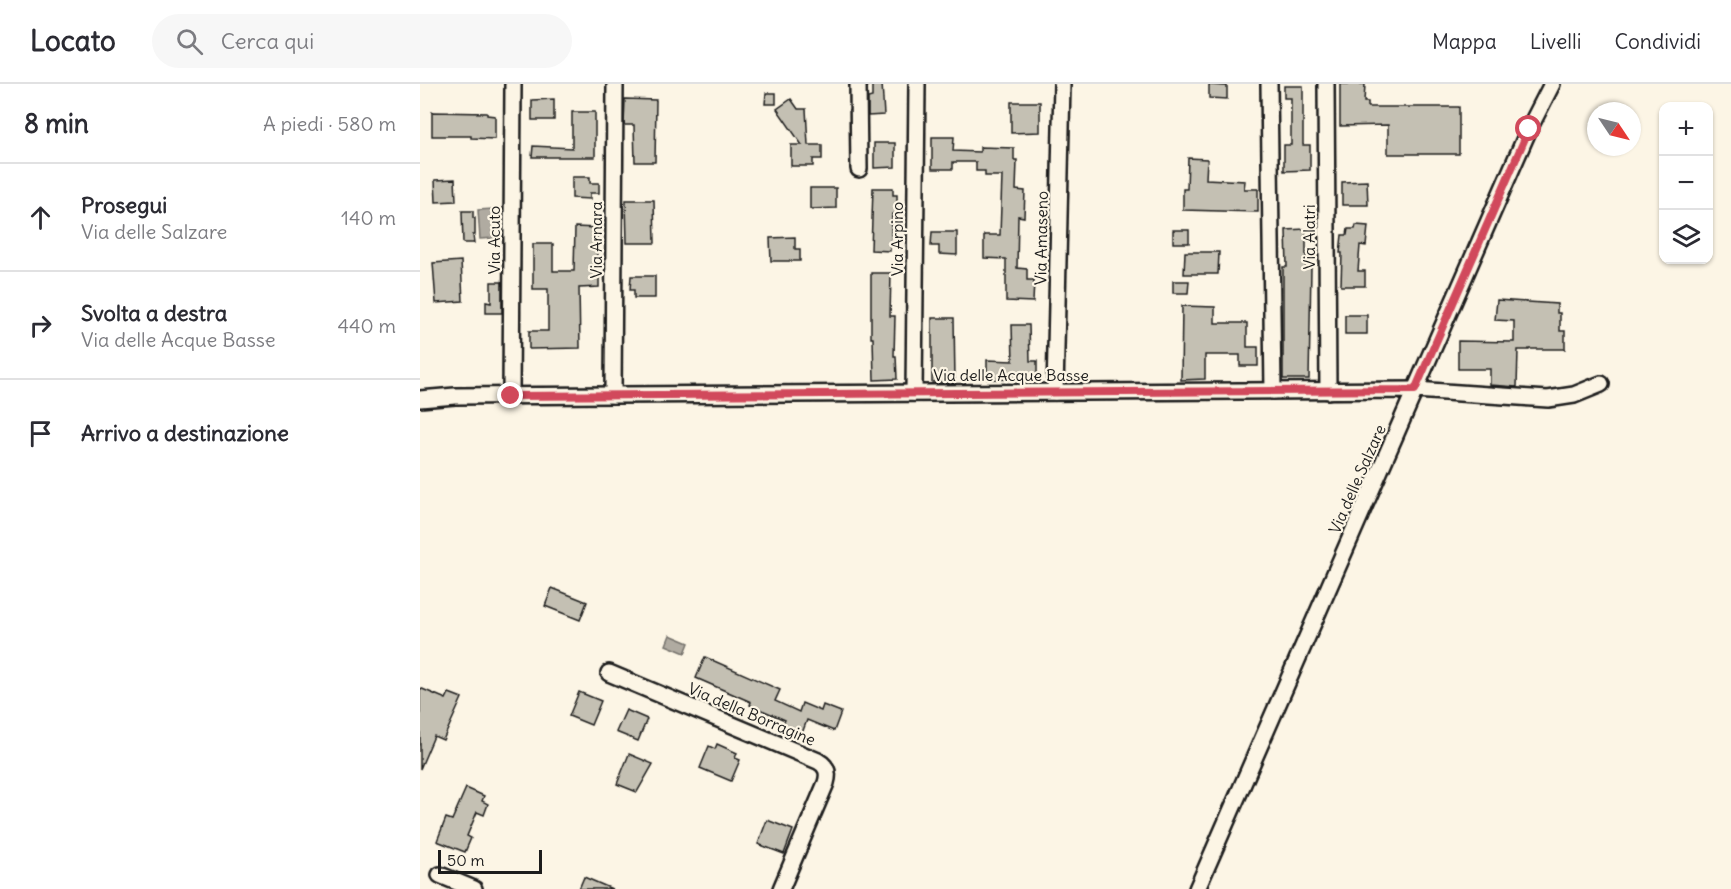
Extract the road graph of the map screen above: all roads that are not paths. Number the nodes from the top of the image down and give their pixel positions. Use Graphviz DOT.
graph roads {
  1 [pos="513,84"];
  2 [pos="615,84"];
  3 [pos="858,84"];
  4 [pos="917,84"];
  5 [pos="1062,84"];
  6 [pos="1269,84"];
  7 [pos="1326,84"];
  8 [pos="1552,84"];
  9 [pos="859,169"];
  10 [pos="1600,384"];
  11 [pos="1415,390"];
  12 [pos="1274,391"];
  13 [pos="1328,391"];
  14 [pos="1055,392"];
  15 [pos="914,393"];
  16 [pos="613,395"];
  17 [pos="511,396"];
  18 [pos="420,399"];
  19 [pos="609,673"];
  20 [pos="440,875"];
  21 [pos="474,889"];
  22 [pos="781,889"];
  23 [pos="1197,889"];
  1 -- 17 [label="street, Via Acuto"];
  2 -- 16 [label="street, Via Arnara"];
  3 -- 9 [label="street"];
  4 -- 15 [label="street, Via Arpino"];
  5 -- 14 [label="street, Via Amaseno"];
  6 -- 12 [label="street"];
  7 -- 13 [label="street, Via Alatri"];
  8 -- 11 [label="street, Via delle Salzare"];
  10 -- 11 [label="street, Via delle Acque Basse"];
  11 -- 13 [label="street, Via delle Acque Basse"];
  11 -- 23 [label="street, Via delle Salzare"];
  12 -- 13 [label="street, Via delle Acque Basse"];
  12 -- 14 [label="street, Via delle Acque Basse"];
  14 -- 15 [label="street, Via delle Acque Basse"];
  15 -- 16 [label="street, Via delle Acque Basse"];
  16 -- 17 [label="street, Via delle Acque Basse"];
  17 -- 18 [label="street, Via delle Acque Basse"];
  19 -- 22 [label="street, Via della Borragine"];
  20 -- 21 [label="street"];
}
